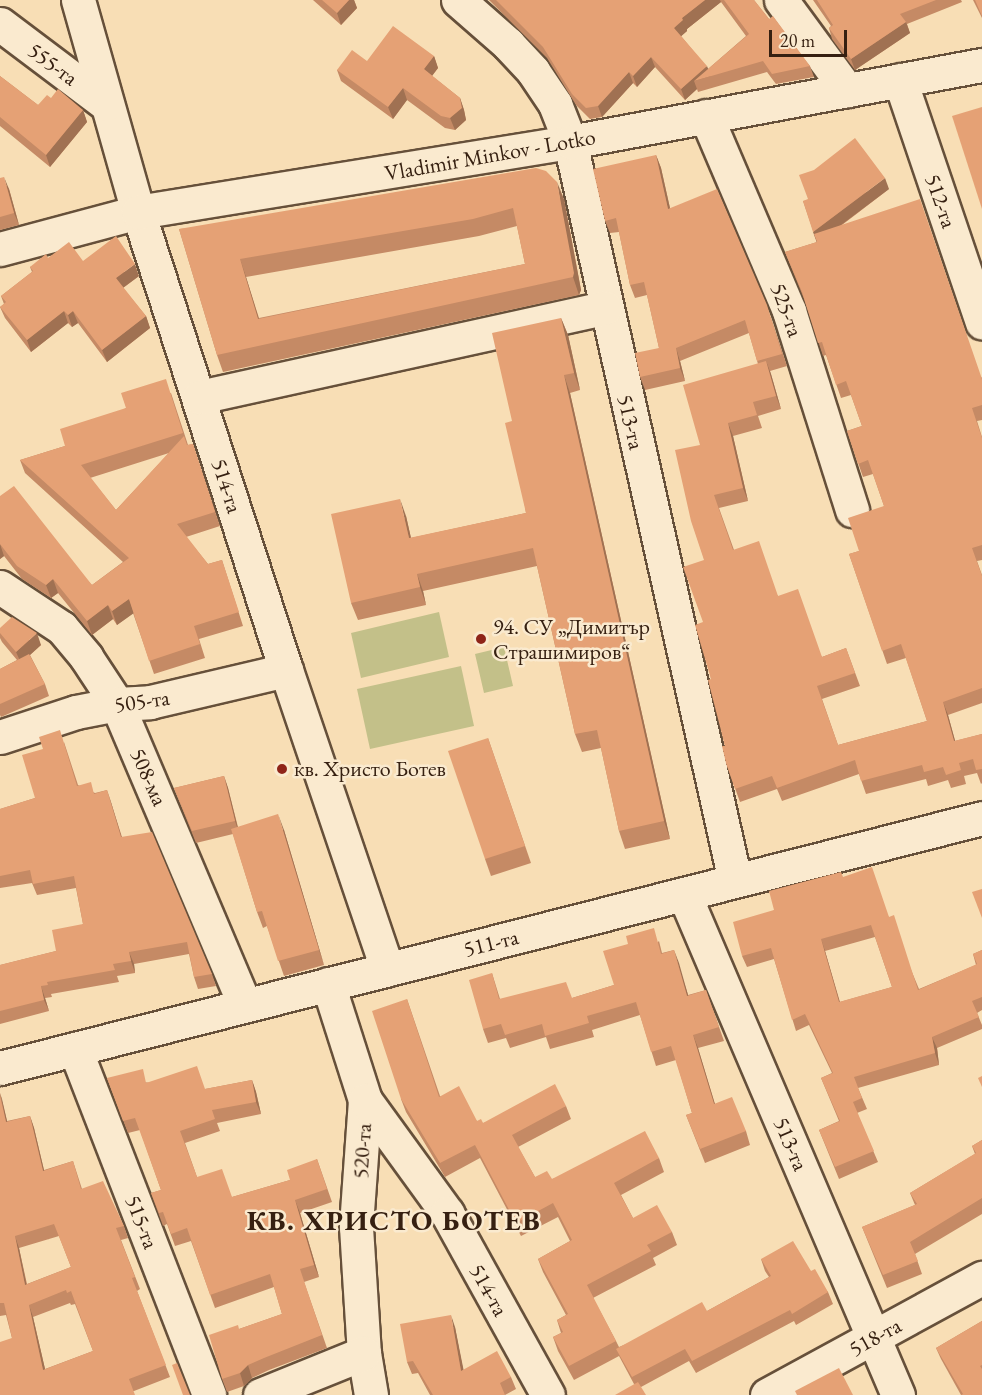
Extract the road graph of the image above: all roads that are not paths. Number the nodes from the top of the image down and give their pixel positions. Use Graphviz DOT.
graph roads {
  1 [pos="79,0"];
  2 [pos="458,0"];
  3 [pos="781,0"];
  4 [pos="0,24"];
  5 [pos="982,65"];
  6 [pos="900,80"];
  7 [pos="847,90"];
  8 [pos="106,104"];
  9 [pos="706,116"];
  10 [pos="570,142"];
  11 [pos="138,212"];
  12 [pos="0,249"];
  13 [pos="605,309"];
  14 [pos="982,322"];
  15 [pos="199,397"];
  16 [pos="852,510"];
  17 [pos="0,587"];
  18 [pos="286,670"];
  19 [pos="117,704"];
  20 [pos="0,737"];
  21 [pos="982,818"];
  22 [pos="735,881"];
  23 [pos="684,894"];
  24 [pos="387,969"];
  25 [pos="328,984"];
  26 [pos="245,1005"];
  27 [pos="75,1049"];
  28 [pos="0,1068"];
  29 [pos="365,1100"];
  30 [pos="982,1278"];
  31 [pos="873,1339"];
  32 [pos="364,1353"];
  33 [pos="209,1395"];
  34 [pos="260,1395"];
  35 [pos="371,1395"];
  36 [pos="548,1395"];
  37 [pos="767,1395"];
  38 [pos="898,1395"];
  1 -- 8 [label="street, 514-та"];
  2 -- 10 [label="street, 513-та"];
  3 -- 7 [label="street"];
  4 -- 8 [label="street, 555-та"];
  5 -- 6 [label="street, Vladimir Minkov - Lotko"];
  6 -- 7 [label="street, Vladimir Minkov - Lotko"];
  6 -- 14 [label="street, 512-та"];
  7 -- 9 [label="street, Vladimir Minkov - Lotko"];
  8 -- 11 [label="street, 514-та"];
  9 -- 10 [label="street, Vladimir Minkov - Lotko"];
  9 -- 16 [label="street, 525-та"];
  10 -- 11 [label="street, Vladimir Minkov - Lotko"];
  10 -- 13 [label="street, 513-та"];
  11 -- 12 [label="street, Vladimir Minkov - Lotko"];
  11 -- 15 [label="street, 514-та"];
  13 -- 15 [label="street"];
  13 -- 22 [label="street, 513-та"];
  15 -- 18 [label="street, 514-та"];
  17 -- 19 [label="street, 508-ма"];
  18 -- 19 [label="street, 505-та"];
  18 -- 24 [label="street, 514-та"];
  19 -- 20 [label="street, 505-та"];
  19 -- 26 [label="street, 508-ма"];
  21 -- 22 [label="street, 511-та"];
  22 -- 23 [label="street, 511-та"];
  23 -- 24 [label="street, 511-та"];
  23 -- 31 [label="street, 513-та"];
  24 -- 25 [label="street, 511-та"];
  25 -- 26 [label="street, 511-та"];
  25 -- 29 [label="street, 520-та"];
  26 -- 27 [label="street, 511-та"];
  27 -- 28 [label="street, 511-та"];
  27 -- 33 [label="street, 515-та"];
  29 -- 32 [label="street, 520-та"];
  29 -- 36 [label="street, 514-та"];
  30 -- 31 [label="street, 518-та"];
  31 -- 37 [label="street, 518-та"];
  31 -- 38 [label="street, 513-та"];
  32 -- 34 [label="street"];
  32 -- 35 [label="street, 520-та"];
}
